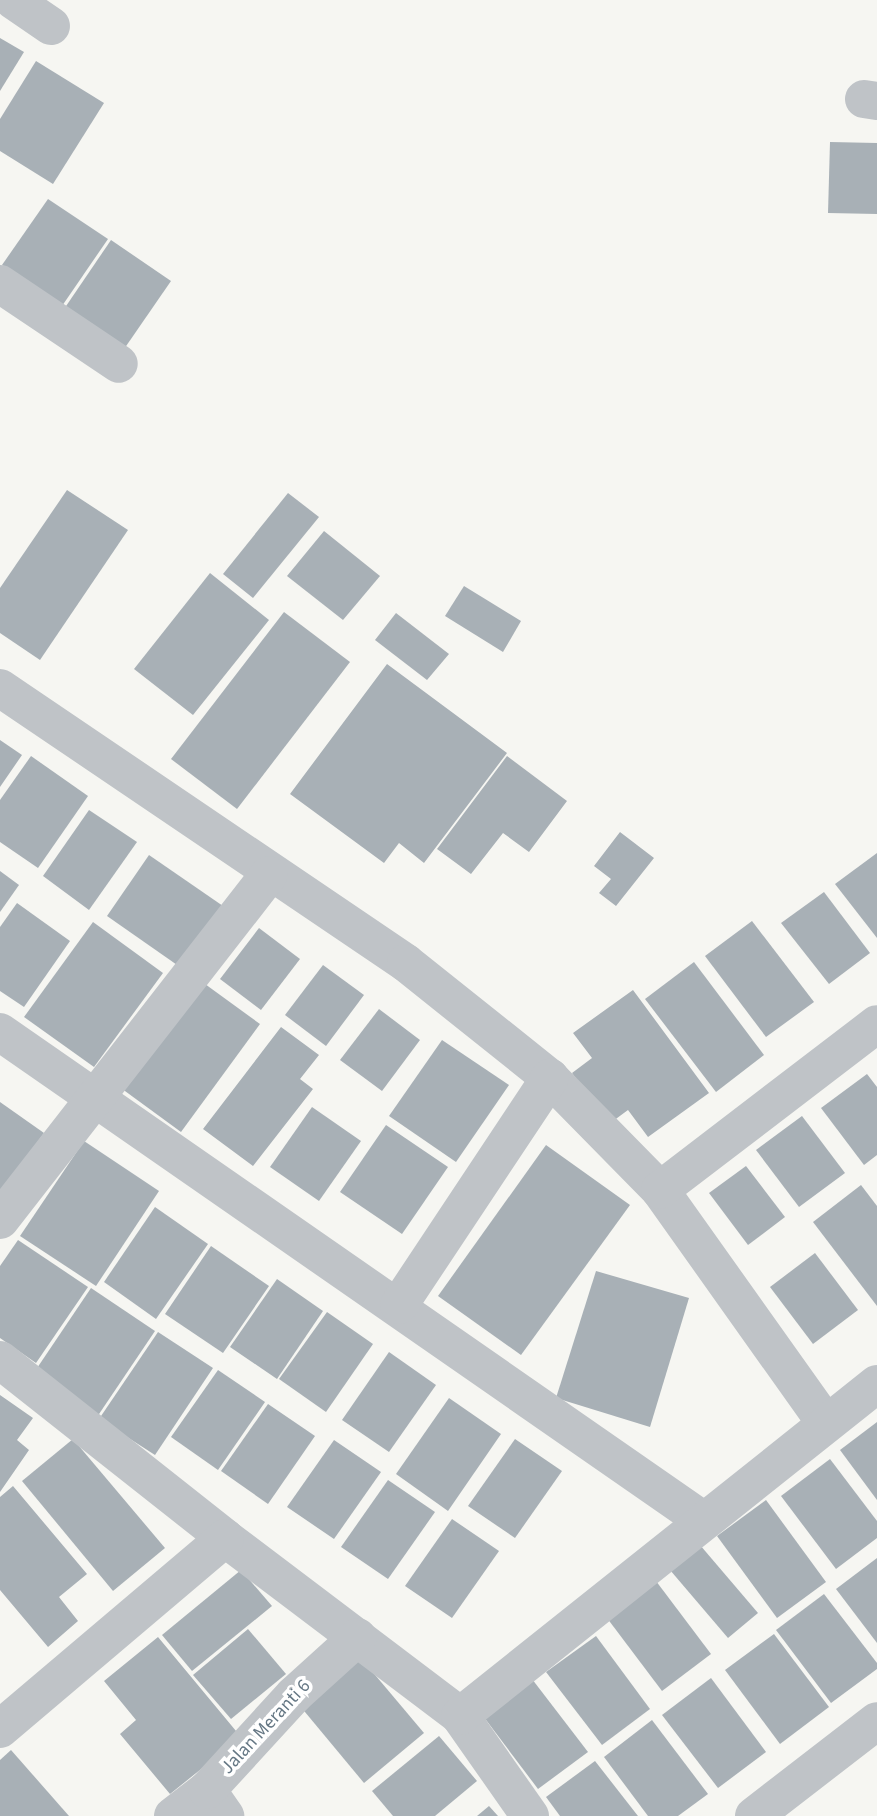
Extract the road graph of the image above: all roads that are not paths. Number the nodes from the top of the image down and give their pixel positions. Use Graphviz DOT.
graph roads {
  1 [pos="13,0"];
  2 [pos="51,26"];
  3 [pos="0,284"];
  4 [pos="119,364"];
  5 [pos="0,688"];
  6 [pos="270,875"];
  7 [pos="877,1024"];
  8 [pos="0,1032"];
  9 [pos="550,1078"];
  10 [pos="92,1099"];
  11 [pos="660,1190"];
  12 [pos="0,1220"];
  13 [pos="398,1305"];
  14 [pos="0,1360"];
  15 [pos="877,1384"];
  16 [pos="825,1422"];
  17 [pos="704,1521"];
  18 [pos="225,1538"];
  19 [pos="358,1637"];
  20 [pos="460,1716"];
  21 [pos="877,1721"];
  22 [pos="0,1730"];
  23 [pos="216,1803"];
  24 [pos="173,1816"];
  25 [pos="530,1816"];
  26 [pos="754,1816"];
  1 -- 2 [label="street"];
  3 -- 4 [label="street"];
  5 -- 6 [label="street"];
  6 -- 9 [label="street"];
  6 -- 10 [label="street"];
  7 -- 11 [label="street"];
  8 -- 10 [label="street"];
  9 -- 11 [label="street"];
  9 -- 13 [label="street"];
  10 -- 12 [label="street"];
  10 -- 13 [label="street"];
  11 -- 16 [label="street"];
  13 -- 17 [label="street"];
  14 -- 18 [label="street"];
  15 -- 16 [label="street"];
  16 -- 17 [label="street"];
  17 -- 20 [label="street"];
  18 -- 19 [label="street"];
  18 -- 22 [label="street"];
  19 -- 20 [label="street"];
  19 -- 23 [label="street, Jalan Meranti 6"];
  20 -- 25 [label="street"];
  21 -- 26 [label="street"];
  23 -- 24 [label="street, Jalan Meranti 6"];
}
